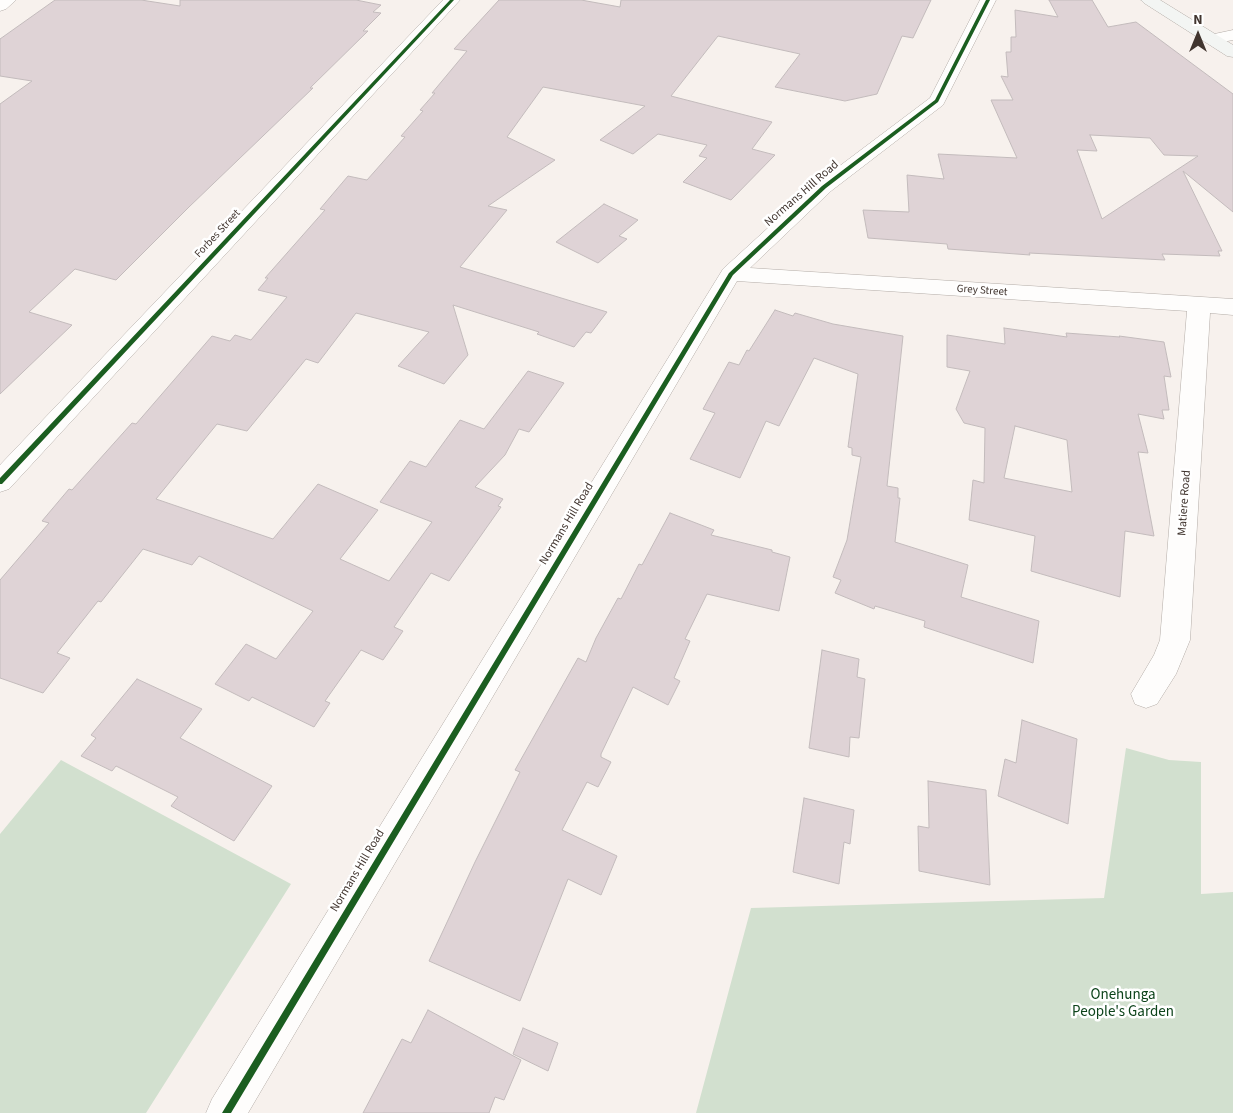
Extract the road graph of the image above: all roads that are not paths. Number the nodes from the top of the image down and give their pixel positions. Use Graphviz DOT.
graph roads {
  1 [pos="8,0"];
  2 [pos="452,0"];
  3 [pos="988,0"];
  4 [pos="1149,0"];
  5 [pos="0,6"];
  6 [pos="1233,35"];
  7 [pos="1211,39"];
  8 [pos="1233,52"];
  9 [pos="731,274"];
  10 [pos="1199,305"];
  11 [pos="1233,307"];
  12 [pos="0,482"];
  13 [pos="1146,694"];
  14 [pos="226,1113"];
  1 -- 5 [label="street"];
  2 -- 12 [label="street, Forbes Street"];
  3 -- 9 [label="street, Normans Hill Road"];
  4 -- 7 [label="street"];
  6 -- 7 [label="street"];
  7 -- 8 [label="street"];
  9 -- 10 [label="street, Grey Street"];
  9 -- 14 [label="street, Normans Hill Road"];
  10 -- 11 [label="street, Grey Street"];
  10 -- 13 [label="street, Matiere Road"];
}
